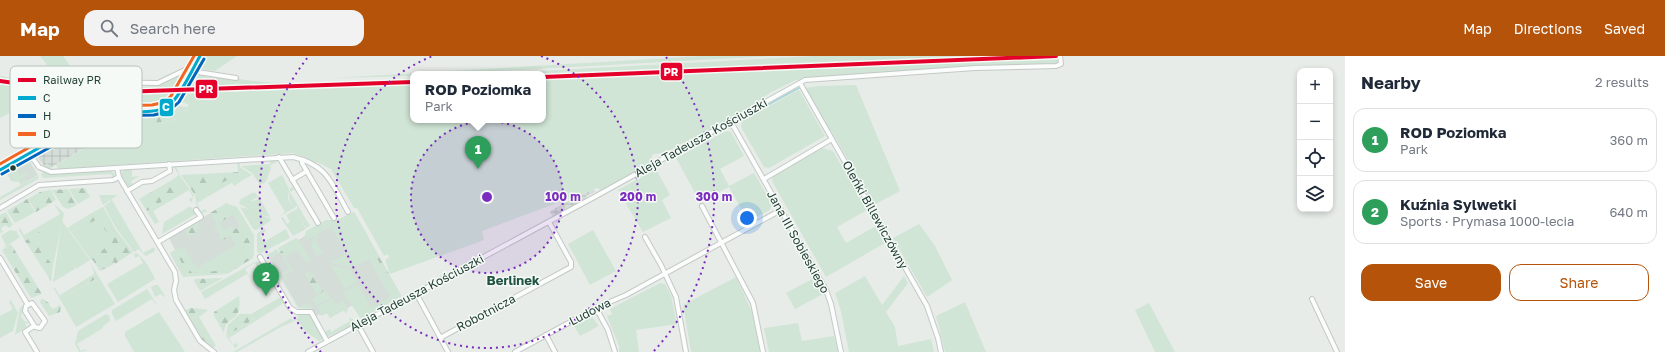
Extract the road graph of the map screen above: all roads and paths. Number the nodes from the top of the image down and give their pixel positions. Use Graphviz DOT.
graph roads {
  1 [pos="200,56"];
  2 [pos="1060,56"];
  3 [pos="191,70"];
  4 [pos="236,78"];
  5 [pos="800,83"];
  6 [pos="142,84"];
  7 [pos="142,110"];
  8 [pos="731,122"];
  9 [pos="832,139"];
  10 [pos="37,148"];
  11 [pos="29,153"];
  12 [pos="280,157"];
  13 [pos="302,160"];
  14 [pos="169,164"];
  15 [pos="117,168"];
  16 [pos="0,170"];
  17 [pos="307,171"];
  18 [pos="119,177"];
  19 [pos="764,179"];
  20 [pos="292,180"];
  21 [pos="127,191"];
  22 [pos="702,206"];
  23 [pos="0,208"];
  24 [pos="196,210"];
  25 [pos="781,210"];
  26 [pos="348,212"];
  27 [pos="334,218"];
  28 [pos="549,222"];
  29 [pos="318,223"];
  30 [pos="645,237"];
  31 [pos="158,242"];
  32 [pos="721,242"];
  33 [pos="260,257"];
  34 [pos="0,258"];
  35 [pos="665,273"];
  36 [pos="271,276"];
  37 [pos="260,282"];
  38 [pos="416,293"];
  39 [pos="1312,299"];
  40 [pos="28,305"];
  41 [pos="596,308"];
  42 [pos="358,325"];
  43 [pos="34,326"];
  44 [pos="546,335"];
  45 [pos="440,338"];
  46 [pos="327,341"];
  47 [pos="37,352"];
  48 [pos="214,352"];
  49 [pos="308,352"];
  50 [pos="373,352"];
  51 [pos="448,352"];
  52 [pos="516,352"];
  53 [pos="555,352"];
  54 [pos="615,352"];
  55 [pos="686,352"];
  56 [pos="763,352"];
  57 [pos="841,352"];
  58 [pos="941,352"];
  59 [pos="1337,352"];
  1 -- 3 [label="street"];
  2 -- 5 [label="street, Aleja Tadeusza Kościuszki"];
  3 -- 4 [label="street"];
  3 -- 6 [label="street"];
  3 -- 7 [label="street"];
  5 -- 8 [label="street, Aleja Tadeusza Kościuszki"];
  5 -- 9 [label="street, Oleńki Billewiczówny"];
  8 -- 19 [label="street, Jana III Sobieskiego"];
  8 -- 28 [label="street, Aleja Tadeusza Kościuszki"];
  9 -- 19 [label="street, Jana III Sobieskiego"];
  9 -- 58 [label="street, Oleńki Billewiczówny"];
  10 -- 11 [label="street"];
  11 -- 15 [label="street"];
  11 -- 16 [label="street"];
  12 -- 13 [label="street"];
  12 -- 14 [label="street"];
  12 -- 20 [label="street"];
  13 -- 17 [label="street"];
  13 -- 26 [label="street"];
  14 -- 15 [label="street"];
  14 -- 21 [label="street"];
  15 -- 18 [label="street"];
  17 -- 20 [label="street"];
  17 -- 27 [label="street"];
  18 -- 21 [label="street"];
  18 -- 23 [label="street"];
  19 -- 25 [label="street, Jana III Sobieskiego"];
  20 -- 29 [label="street"];
  21 -- 31 [label="street"];
  22 -- 32 [label="street"];
  24 -- 31 [label="street"];
  25 -- 32 [label="street, Ludowa"];
  25 -- 57 [label="street, Jana III Sobieskiego"];
  28 -- 38 [label="street, Aleja Tadeusza Kościuszki"];
  28 -- 45 [label="street, Robotnicza"];
  30 -- 35 [label="street"];
  31 -- 48 [label="street"];
  32 -- 35 [label="street, Ludowa"];
  32 -- 56 [label="street"];
  33 -- 36 [label="street"];
  34 -- 40 [label="street"];
  35 -- 41 [label="street, Ludowa"];
  35 -- 55 [label="street"];
  36 -- 37 [label="street"];
  36 -- 46 [label="street"];
  38 -- 42 [label="street, Aleja Tadeusza Kościuszki"];
  38 -- 45 [label="street"];
  39 -- 59 [label="street"];
  40 -- 43 [label="street"];
  40 -- 43 [label="street"];
  41 -- 44 [label="street, Ludowa"];
  41 -- 54 [label="street"];
  42 -- 46 [label="street, Aleja Tadeusza Kościuszki"];
  42 -- 50 [label="street"];
  43 -- 47 [label="street"];
  44 -- 52 [label="street, Ludowa"];
  44 -- 53 [label="street"];
  45 -- 51 [label="street"];
  46 -- 49 [label="street, Aleja Tadeusza Kościuszki"];
}
